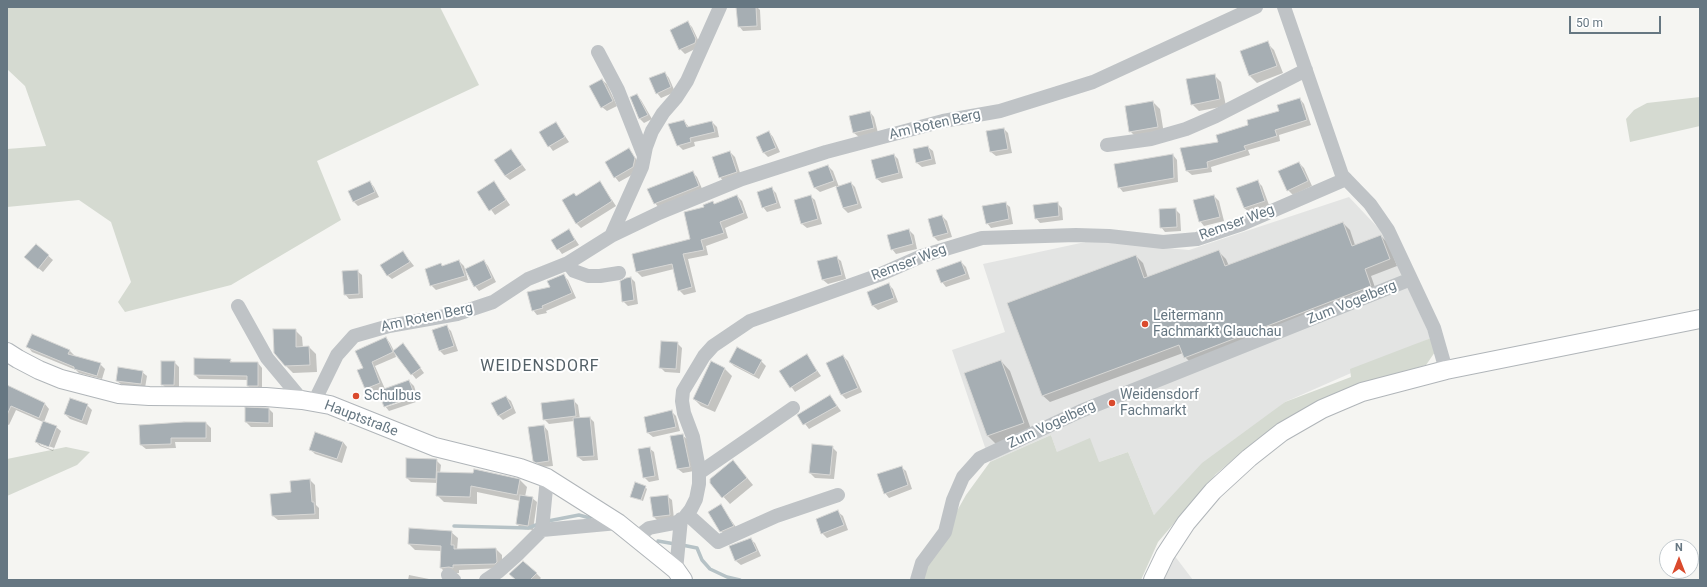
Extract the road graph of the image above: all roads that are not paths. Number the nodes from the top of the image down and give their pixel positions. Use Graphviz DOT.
graph roads {
  1 [pos="720,7"];
  2 [pos="1256,7"];
  3 [pos="1284,7"];
  4 [pos="598,52"];
  5 [pos="1306,70"];
  6 [pos="1107,145"];
  7 [pos="644,156"];
  8 [pos="1346,179"];
  9 [pos="611,236"];
  10 [pos="568,263"];
  11 [pos="619,273"];
  12 [pos="1411,279"];
  13 [pos="238,306"];
  14 [pos="1700,319"];
  15 [pos="7,352"];
  16 [pos="1446,370"];
  17 [pos="308,401"];
  18 [pos="793,408"];
  19 [pos="699,473"];
  20 [pos="547,478"];
  21 [pos="838,495"];
  22 [pos="684,516"];
  23 [pos="618,523"];
  24 [pos="542,530"];
  25 [pos="636,538"];
  26 [pos="680,575"];
  27 [pos="486,580"];
  28 [pos="917,580"];
  29 [pos="1153,580"];
  1 -- 7 [label="street"];
  2 -- 9 [label="street, Am Roten Berg"];
  3 -- 5 [label="street"];
  4 -- 7 [label="street"];
  5 -- 6 [label="street"];
  5 -- 8 [label="street"];
  7 -- 9 [label="street"];
  8 -- 12 [label="street"];
  8 -- 19 [label="street, Remser Weg"];
  9 -- 10 [label="street, Am Roten Berg"];
  10 -- 11 [label="street"];
  10 -- 17 [label="street, Am Roten Berg"];
  12 -- 16 [label="street"];
  12 -- 28 [label="street, Zum Vogelberg"];
  13 -- 17 [label="street"];
  14 -- 16 [label="main road"];
  15 -- 17 [label="main road, Hauptstraße"];
  16 -- 29 [label="main road"];
  17 -- 20 [label="main road, Hauptstraße"];
  18 -- 19 [label="street"];
  19 -- 22 [label="street, Remser Weg"];
  20 -- 23 [label="main road, Hauptstraße"];
  20 -- 24 [label="street"];
  21 -- 22 [label="street"];
  22 -- 25 [label="street"];
  22 -- 26 [label="street, Remser Weg"];
  23 -- 24 [label="street"];
  23 -- 25 [label="main road, Hauptstraße"];
  24 -- 27 [label="street"];
  25 -- 26 [label="main road, Hauptstraße"];
}
